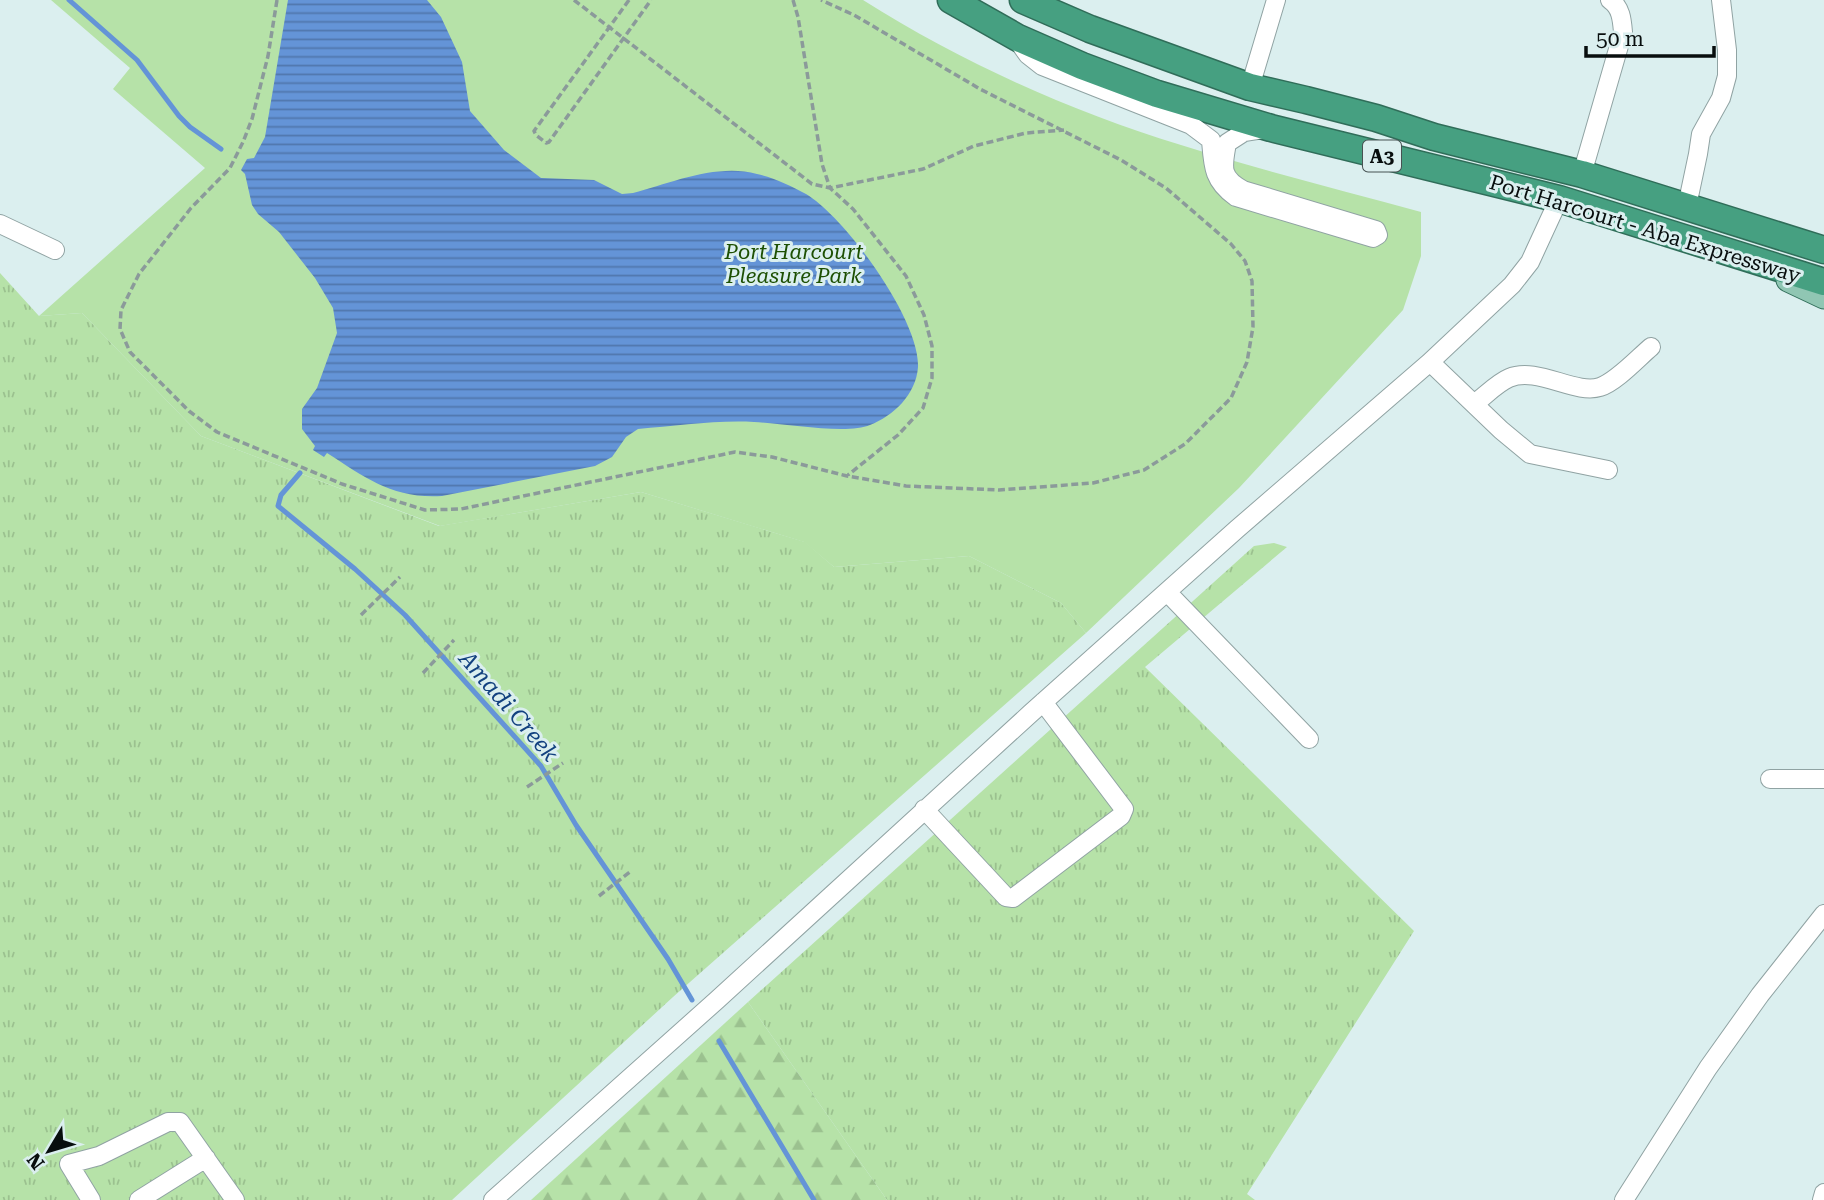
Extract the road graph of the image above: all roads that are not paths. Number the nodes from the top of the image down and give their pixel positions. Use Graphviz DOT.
graph roads {
  1 [pos="951,0"];
  2 [pos="1276,0"];
  3 [pos="1610,0"];
  4 [pos="1721,0"];
  5 [pos="1035,3"];
  6 [pos="1014,36"];
  7 [pos="1250,87"];
  8 [pos="1271,128"];
  9 [pos="1582,174"];
  10 [pos="1559,199"];
  11 [pos="1698,210"];
  12 [pos="0,225"];
  13 [pos="1824,237"];
  14 [pos="55,250"];
  15 [pos="1824,250"];
  16 [pos="1738,256"];
  17 [pos="1824,282"];
  18 [pos="1824,298"];
  19 [pos="1651,347"];
  20 [pos="1430,362"];
  21 [pos="1474,404"];
  22 [pos="1608,470"];
  23 [pos="1167,592"];
  24 [pos="1043,702"];
  25 [pos="1309,739"];
  26 [pos="1770,779"];
  27 [pos="1824,779"];
  28 [pos="924,809"];
  29 [pos="1824,914"];
  30 [pos="206,1158"];
  31 [pos="1824,1193"];
  32 [pos="91,1200"];
  33 [pos="139,1200"];
  34 [pos="235,1200"];
  35 [pos="493,1200"];
  36 [pos="1624,1200"];
  37 [pos="1822,1200"];
  1 -- 6 [label="highway, Port Harcourt - Aba Expressway / A3"];
  2 -- 7 [label="street"];
  3 -- 9 [label="street"];
  4 -- 11 [label="street"];
  5 -- 7 [label="highway, Port Harcourt - Aba Expressway / A3"];
  6 -- 8 [label="highway, Port Harcourt - Aba Expressway / A3"];
  6 -- 8 [label="street"];
  7 -- 9 [label="highway, Port Harcourt - Aba Expressway / A3"];
  8 -- 10 [label="highway, Port Harcourt - Aba Expressway / A3"];
  9 -- 11 [label="highway, Port Harcourt - Aba Expressway / A3"];
  10 -- 16 [label="highway, Port Harcourt - Aba Expressway / A3"];
  10 -- 20 [label="street"];
  11 -- 13 [label="main road"];
  11 -- 15 [label="highway, Port Harcourt - Aba Expressway / A3"];
  12 -- 14 [label="street"];
  16 -- 17 [label="highway, Port Harcourt - Aba Expressway / A3"];
  16 -- 18 [label="main road"];
  19 -- 21 [label="street"];
  20 -- 21 [label="street"];
  20 -- 23 [label="street"];
  21 -- 22 [label="street"];
  23 -- 24 [label="street"];
  23 -- 25 [label="street"];
  24 -- 28 [label="street"];
  24 -- 28 [label="street"];
  26 -- 27 [label="street"];
  28 -- 35 [label="street"];
  29 -- 36 [label="street"];
  30 -- 32 [label="street"];
  30 -- 33 [label="street"];
  30 -- 34 [label="street"];
  31 -- 37 [label="street"];
}
